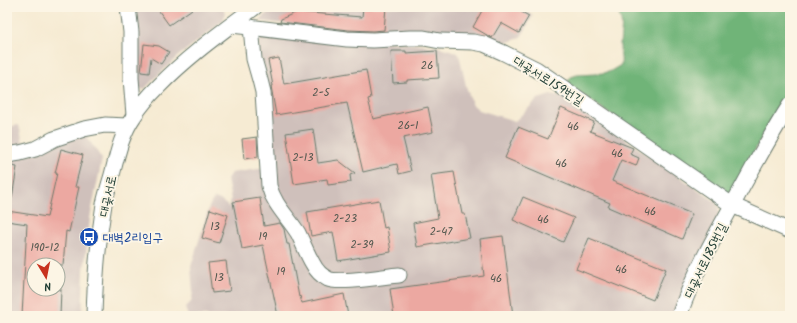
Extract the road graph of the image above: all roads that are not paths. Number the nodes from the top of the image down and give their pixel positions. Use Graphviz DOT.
graph roads {
  1 [pos="128,7"];
  2 [pos="255,7"];
  3 [pos="232,25"];
  4 [pos="251,27"];
  5 [pos="790,105"];
  6 [pos="131,120"];
  7 [pos="7,155"];
  8 [pos="732,205"];
  9 [pos="790,231"];
  10 [pos="399,275"];
  11 [pos="94,316"];
  12 [pos="679,316"];
  1 -- 6 [label="street"];
  2 -- 3 [label="street, 대곶서로"];
  3 -- 4 [label="street, 대곶서로159번길"];
  3 -- 6 [label="street, 대곶서로"];
  4 -- 8 [label="street, 대곶서로159번길"];
  4 -- 10 [label="street"];
  5 -- 8 [label="street, 대곶서로185번길"];
  6 -- 7 [label="street"];
  6 -- 11 [label="street, 대곶서로"];
  8 -- 9 [label="street, 대곶서로159번길"];
  8 -- 12 [label="street, 대곶서로185번길"];
}
